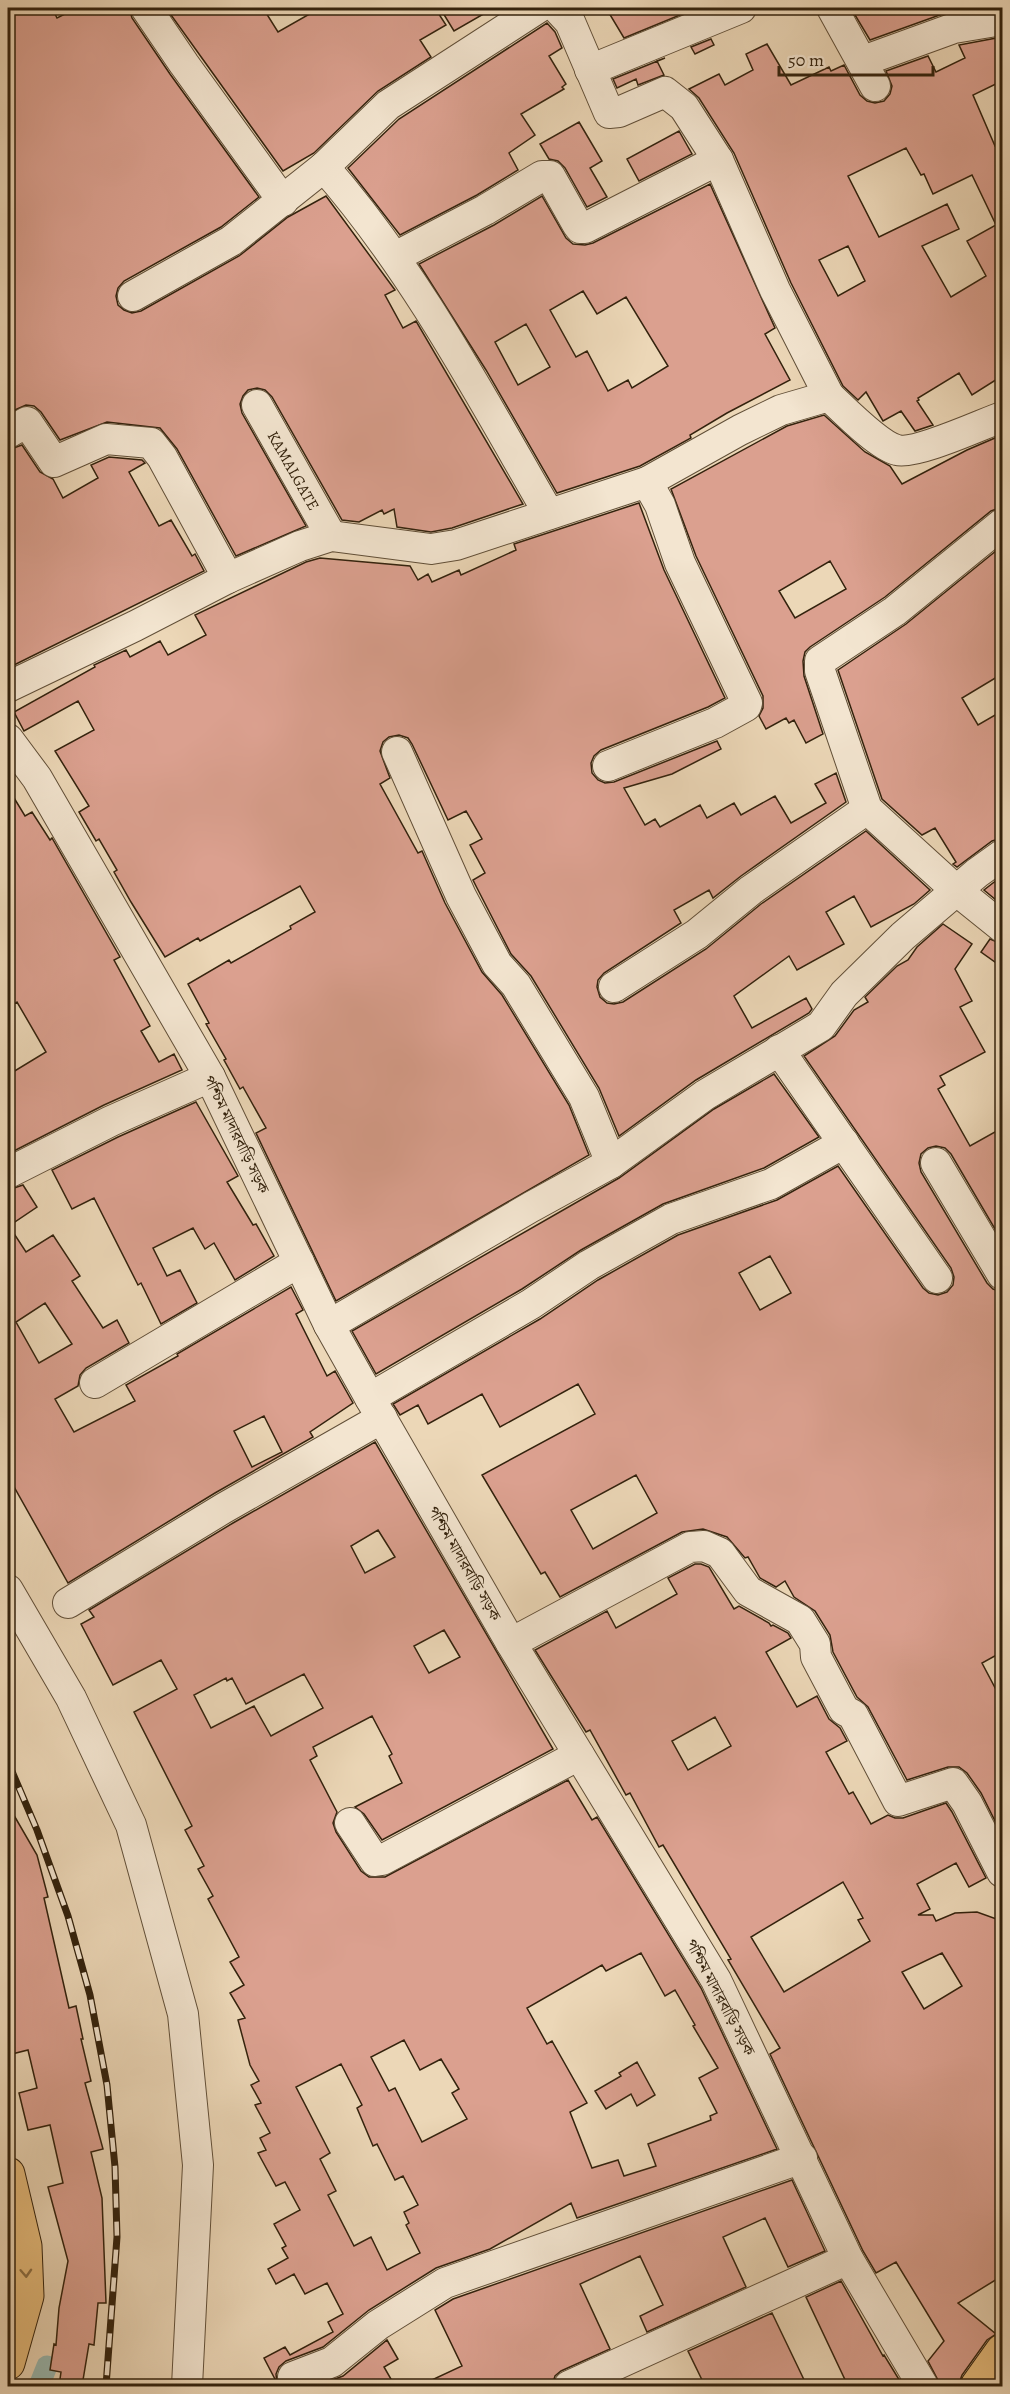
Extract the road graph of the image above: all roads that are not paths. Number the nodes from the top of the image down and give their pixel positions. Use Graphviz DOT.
graph roads {
  1 [pos="538,8"];
  2 [pos="557,8"];
  3 [pos="741,8"];
  4 [pos="832,8"];
  5 [pos="149,9"];
  6 [pos="1002,20"];
  7 [pos="590,70"];
  8 [pos="718,160"];
  9 [pos="324,167"];
  10 [pos="283,201"];
  11 [pos="395,257"];
  12 [pos="133,296"];
  13 [pos="829,396"];
  14 [pos="257,405"];
  15 [pos="1002,417"];
  16 [pos="8,433"];
  17 [pos="647,482"];
  18 [pos="549,514"];
  19 [pos="1002,524"];
  20 [pos="331,536"];
  21 [pos="228,578"];
  22 [pos="8,687"];
  23 [pos="8,740"];
  24 [pos="397,752"];
  25 [pos="608,766"];
  26 [pos="867,809"];
  27 [pos="1002,855"];
  28 [pos="957,890"];
  29 [pos="1002,927"];
  30 [pos="614,987"];
  31 [pos="779,1050"];
  32 [pos="210,1077"];
  33 [pos="844,1143"];
  34 [pos="611,1163"];
  35 [pos="936,1163"];
  36 [pos="8,1173"];
  37 [pos="299,1262"];
  38 [pos="1002,1274"];
  39 [pos="937,1278"];
  40 [pos="329,1325"];
  41 [pos="95,1383"];
  42 [pos="376,1408"];
  43 [pos="8,1590"];
  44 [pos="68,1603"];
  45 [pos="511,1644"];
  46 [pos="579,1755"];
  47 [pos="350,1822"];
  48 [pos="1002,1872"];
  49 [pos="802,2158"];
  50 [pos="8,2174"];
  51 [pos="848,2259"];
  52 [pos="1002,2351"];
  53 [pos="8,2363"];
  54 [pos="292,2377"];
  55 [pos="186,2386"];
  56 [pos="569,2386"];
  57 [pos="923,2386"];
  58 [pos="978,2386"];
  1 -- 9 [label="street"];
  2 -- 7 [label="street"];
  3 -- 7 [label="street"];
  4 -- 6 [label="street"];
  5 -- 10 [label="street"];
  7 -- 8 [label="street"];
  8 -- 11 [label="street"];
  8 -- 13 [label="street"];
  9 -- 10 [label="street"];
  9 -- 11 [label="street"];
  10 -- 12 [label="street"];
  11 -- 18 [label="street"];
  13 -- 15 [label="street"];
  13 -- 17 [label="street"];
  14 -- 20 [label="street, KAMALGATE"];
  16 -- 21 [label="street"];
  17 -- 18 [label="street"];
  17 -- 25 [label="street"];
  18 -- 20 [label="street"];
  19 -- 26 [label="street"];
  20 -- 21 [label="street"];
  21 -- 22 [label="street"];
  23 -- 32 [label="street, পশ্চিম মাদারবাড়ি সড়ক"];
  24 -- 34 [label="street"];
  26 -- 28 [label="street"];
  26 -- 30 [label="street"];
  27 -- 28 [label="street"];
  28 -- 29 [label="street"];
  28 -- 31 [label="street"];
  31 -- 33 [label="street"];
  31 -- 34 [label="street"];
  32 -- 36 [label="street"];
  32 -- 37 [label="street, পশ্চিম মাদারবাড়ি সড়ক"];
  33 -- 39 [label="street"];
  33 -- 42 [label="street"];
  34 -- 40 [label="street"];
  35 -- 38 [label="street"];
  37 -- 40 [label="street, পশ্চিম মাদারবাড়ি সড়ক"];
  37 -- 41 [label="street"];
  40 -- 42 [label="street, পশ্চিম মাদারবাড়ি সড়ক"];
  42 -- 44 [label="street"];
  42 -- 45 [label="street, পশ্চিম মাদারবাড়ি সড়ক"];
  43 -- 55 [label="street"];
  45 -- 46 [label="street, পশ্চিম মাদারবাড়ি সড়ক"];
  45 -- 48 [label="street"];
  46 -- 47 [label="street"];
  46 -- 49 [label="street, পশ্চিম মাদারবাড়ি সড়ক"];
  49 -- 51 [label="street, পশ্চিম মাদারবাড়ি সড়ক"];
  49 -- 54 [label="street"];
  50 -- 53 [label="main road, one-way"];
  51 -- 56 [label="street"];
  51 -- 57 [label="street, পশ্চিম মাদারবাড়ি সড়ক"];
  52 -- 58 [label="main road"];
}
